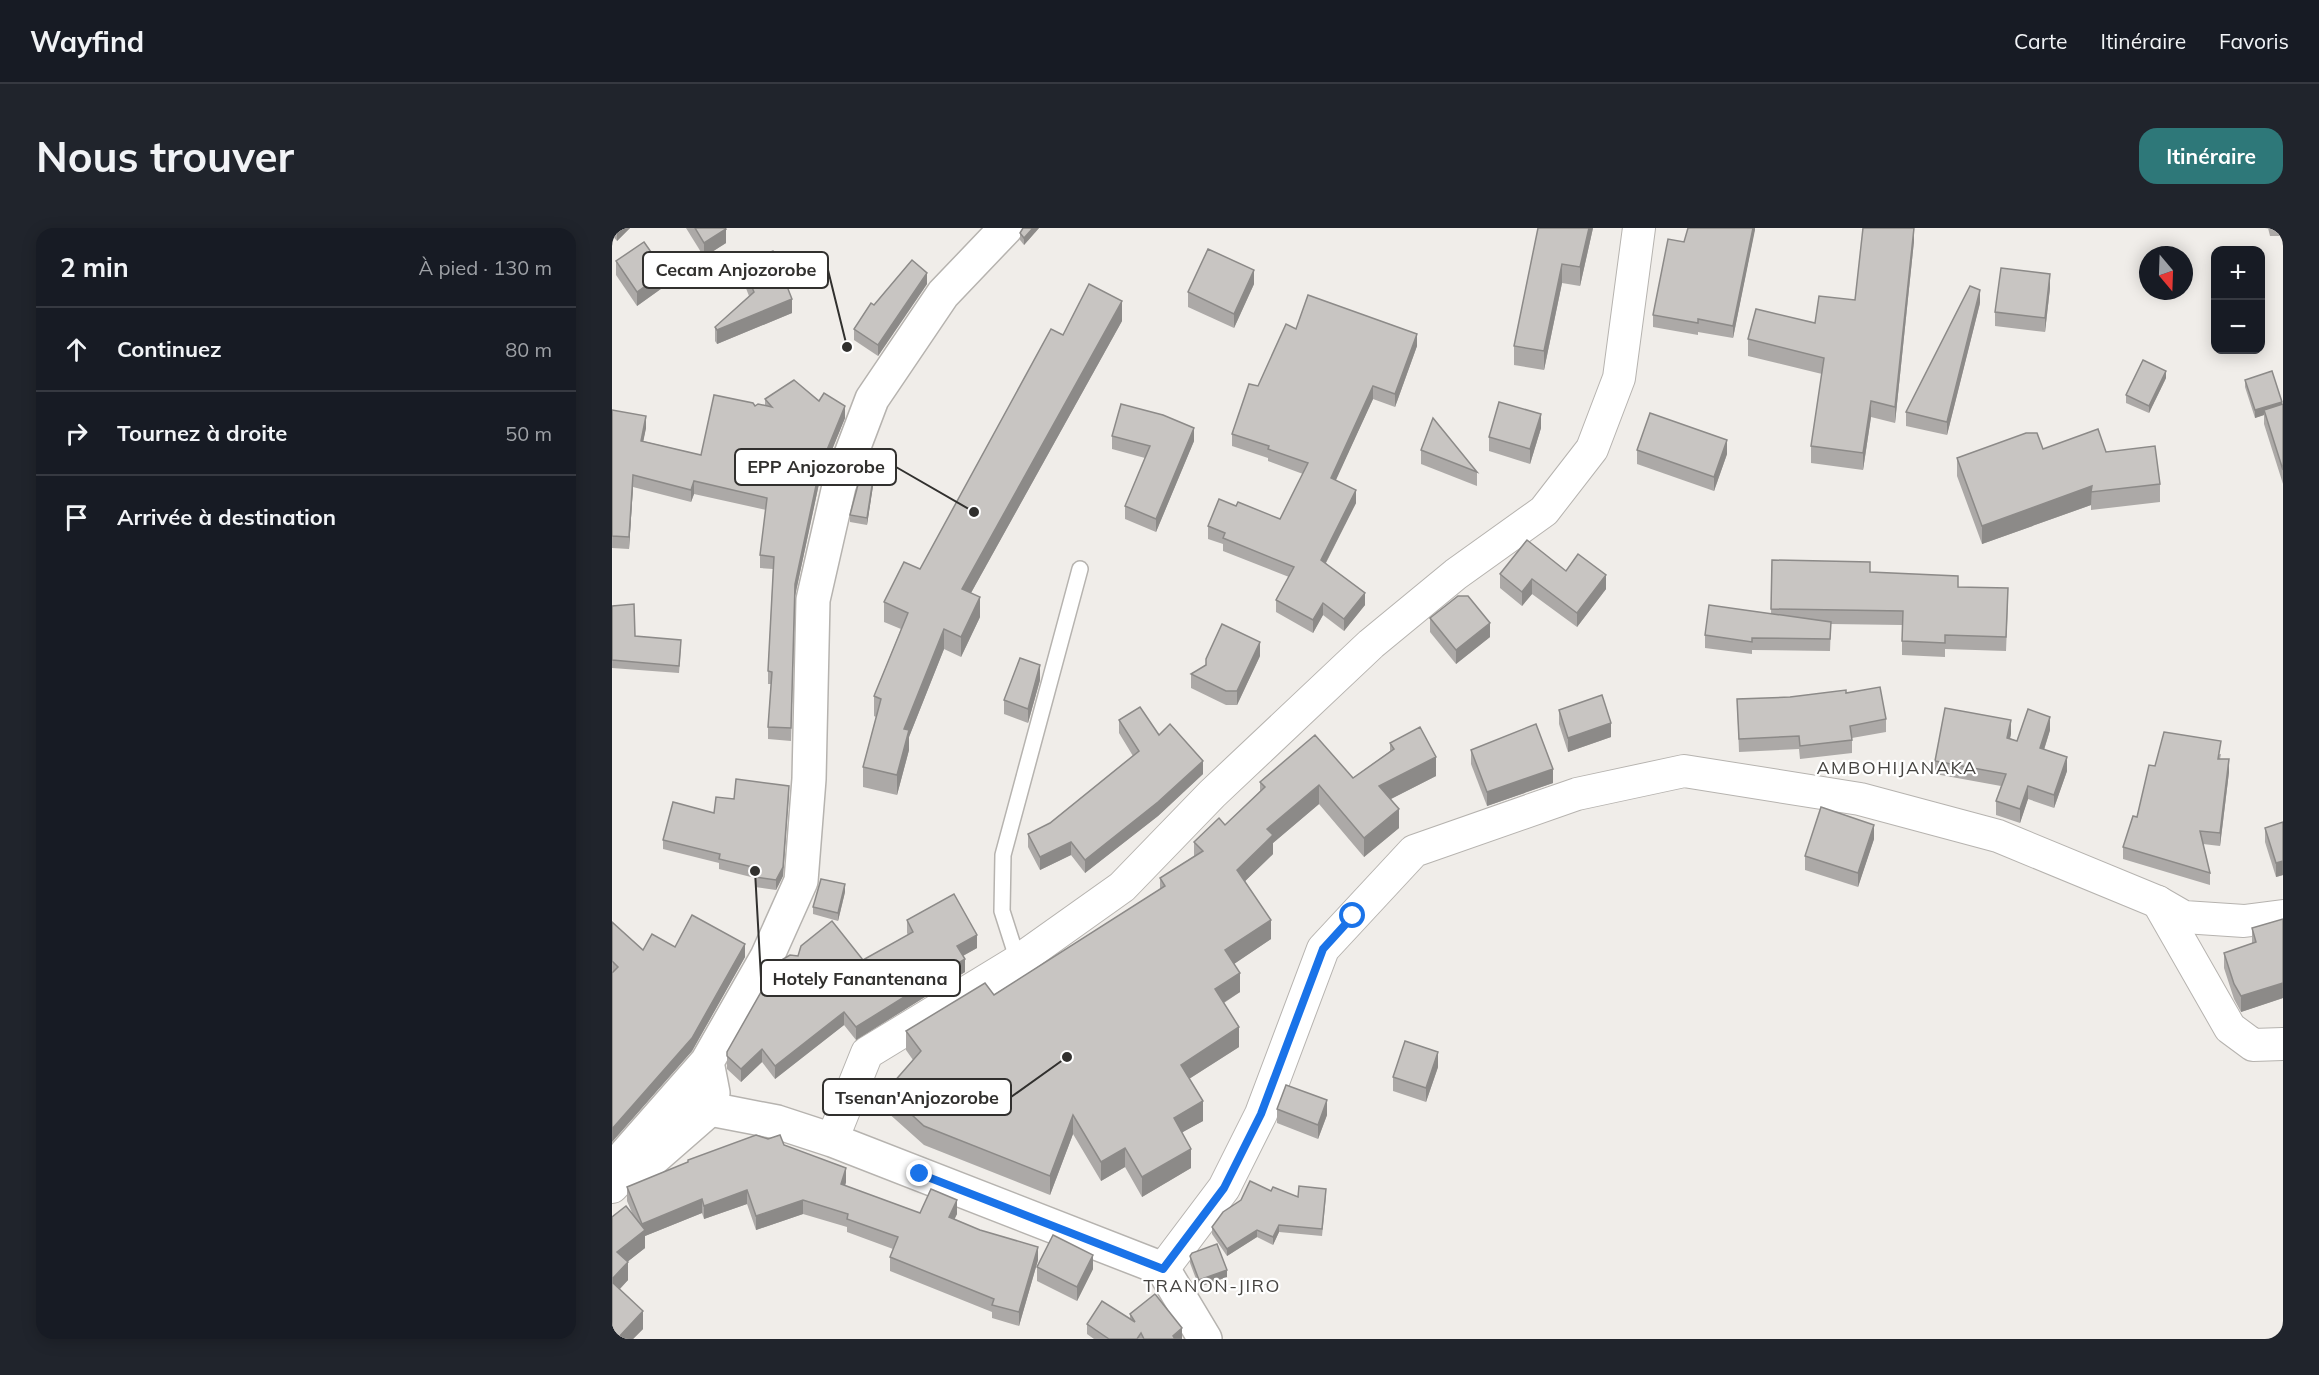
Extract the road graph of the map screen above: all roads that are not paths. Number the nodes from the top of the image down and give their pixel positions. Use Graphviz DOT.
graph roads {
  1 [pos="1006,228"];
  2 [pos="1639,228"];
  3 [pos="1080,569"];
  4 [pos="2158,902"];
  5 [pos="2283,916"];
  6 [pos="1018,961"];
  7 [pos="2283,1044"];
  8 [pos="707,1062"];
  9 [pos="710,1109"];
  10 [pos="832,1140"];
  11 [pos="621,1178"];
  12 [pos="1163,1269"];
  13 [pos="1204,1339"];
  1 -- 8 [label="main road"];
  2 -- 6 [label="street"];
  3 -- 6 [label="lane"];
  4 -- 5 [label="street"];
  4 -- 7 [label="street"];
  4 -- 12 [label="street"];
  6 -- 10 [label="street"];
  8 -- 9 [label="main road"];
  8 -- 11 [label="main road"];
  9 -- 10 [label="main road"];
  9 -- 11 [label="main road"];
  10 -- 12 [label="main road"];
  12 -- 13 [label="main road"];
}
